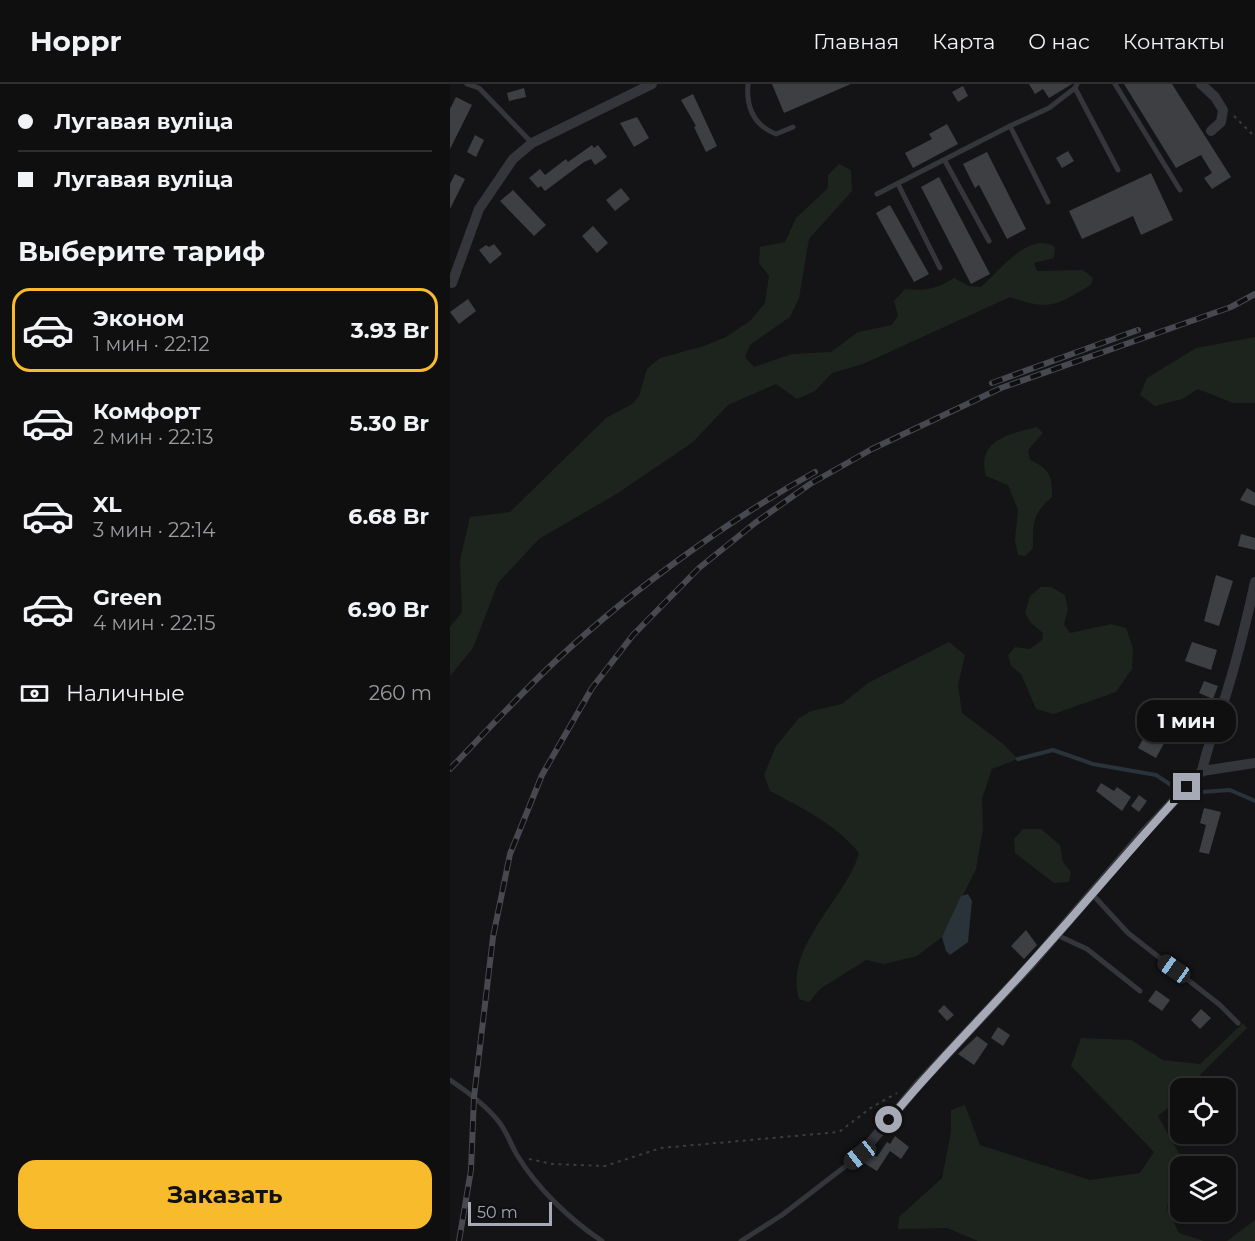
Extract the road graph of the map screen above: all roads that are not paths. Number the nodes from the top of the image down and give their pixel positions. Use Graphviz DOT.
graph roads {
  1 [pos="466,84"];
  2 [pos="652,84"];
  3 [pos="748,84"];
  4 [pos="1115,84"];
  5 [pos="1202,84"];
  6 [pos="1076,86"];
  7 [pos="1010,126"];
  8 [pos="793,127"];
  9 [pos="1211,132"];
  10 [pos="532,142"];
  11 [pos="945,161"];
  12 [pos="1118,171"];
  13 [pos="898,184"];
  14 [pos="1180,190"];
  15 [pos="877,194"];
  16 [pos="1048,202"];
  17 [pos="989,241"];
  18 [pos="940,268"];
  19 [pos="452,283"];
  20 [pos="1255,582"];
  21 [pos="1255,763"];
  22 [pos="1202,771"];
  23 [pos="1093,895"];
  24 [pos="1057,935"];
  25 [pos="1140,991"];
  26 [pos="1238,1023"];
  27 [pos="450,1080"];
  28 [pos="860,1155"];
  29 [pos="602,1241"];
  30 [pos="741,1241"];
  1 -- 10 [label="lane"];
  2 -- 10 [label="street"];
  3 -- 8 [label="lane"];
  4 -- 14 [label="lane"];
  5 -- 9 [label="street"];
  6 -- 7 [label="lane"];
  6 -- 12 [label="lane"];
  7 -- 11 [label="lane"];
  7 -- 16 [label="lane"];
  10 -- 19 [label="street"];
  11 -- 13 [label="lane"];
  11 -- 17 [label="lane"];
  13 -- 15 [label="lane"];
  13 -- 18 [label="lane"];
  20 -- 22 [label="street"];
  21 -- 22 [label="street"];
  22 -- 23 [label="street"];
  23 -- 24 [label="street"];
  23 -- 26 [label="lane"];
  24 -- 25 [label="lane"];
  24 -- 28 [label="street"];
  27 -- 29 [label="lane"];
  28 -- 30 [label="lane"];
}
